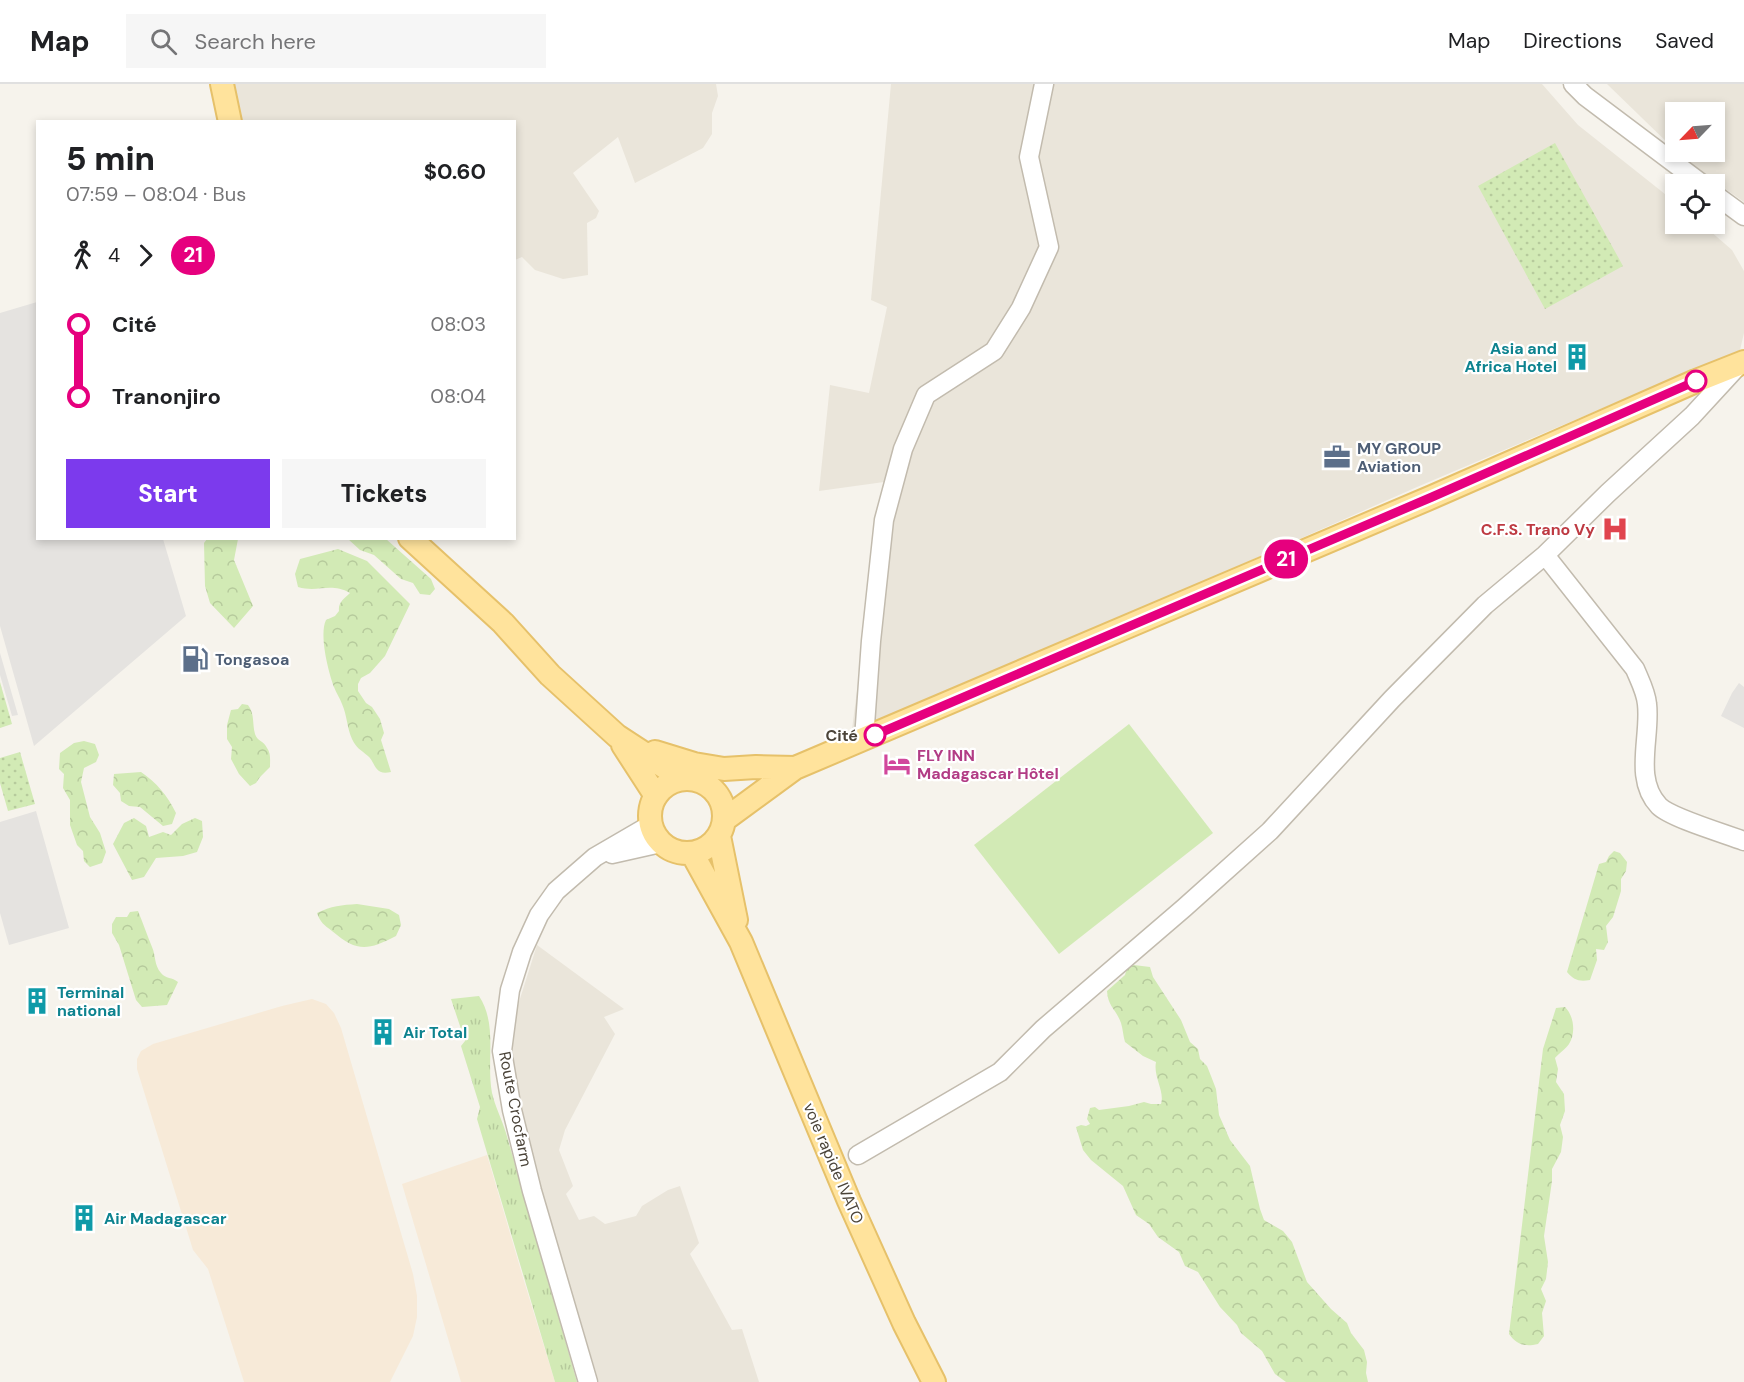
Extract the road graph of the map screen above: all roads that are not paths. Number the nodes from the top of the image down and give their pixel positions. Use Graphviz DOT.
graph roads {
  1 [pos="222,84"];
  2 [pos="1044,84"];
  3 [pos="1573,84"];
  4 [pos="230,120"];
  5 [pos="1689,174"];
  6 [pos="1725,202"];
  7 [pos="1744,216"];
  8 [pos="1742,362"];
  9 [pos="412,540"];
  10 [pos="1545,555"];
  11 [pos="618,736"];
  12 [pos="864,740"];
  13 [pos="795,768"];
  14 [pos="691,780"];
  15 [pos="656,796"];
  16 [pos="721,828"];
  17 [pos="656,834"];
  18 [pos="1744,842"];
  19 [pos="692,853"];
  20 [pos="741,942"];
  21 [pos="858,1155"];
  22 [pos="588,1382"];
  23 [pos="934,1382"];
  1 -- 4 [label="main road"];
  2 -- 12 [label="street"];
  3 -- 5 [label="street"];
  6 -- 7 [label="street"];
  8 -- 10 [label="street"];
  8 -- 12 [label="main road"];
  9 -- 11 [label="main road"];
  10 -- 18 [label="street"];
  10 -- 21 [label="street"];
  11 -- 13 [label="main road"];
  11 -- 14 [label="main road"];
  11 -- 15 [label="main road"];
  12 -- 13 [label="main road"];
  13 -- 14 [label="main road"];
  13 -- 16 [label="main road"];
  14 -- 15 [label="main road"];
  14 -- 16 [label="main road"];
  15 -- 17 [label="main road"];
  16 -- 19 [label="main road"];
  16 -- 20 [label="main road"];
  17 -- 19 [label="main road"];
  17 -- 22 [label="street, Route Crocfarm"];
  19 -- 20 [label="main road"];
  20 -- 23 [label="main road, voie rapide IVATO"];
}
